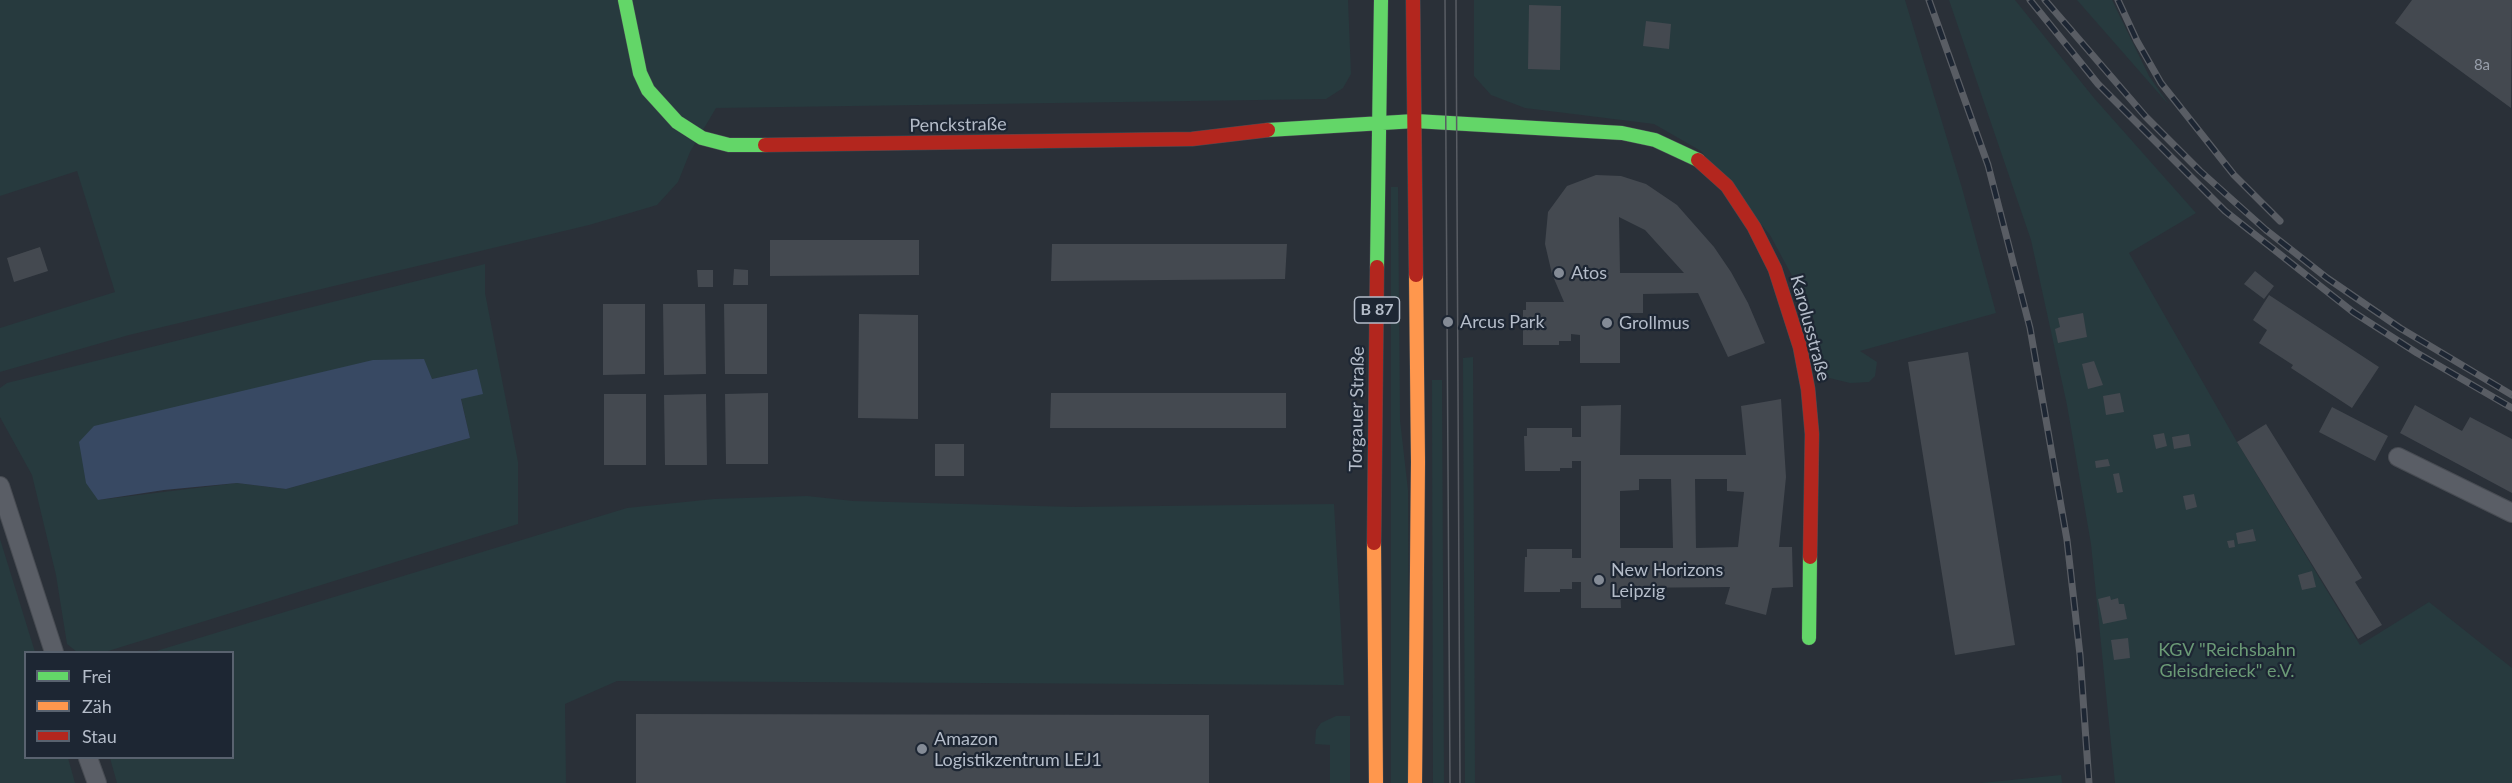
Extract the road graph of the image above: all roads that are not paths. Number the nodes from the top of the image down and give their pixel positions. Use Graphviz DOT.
graph roads {
  1 [pos="625,0"];
  2 [pos="1381,0"];
  3 [pos="1413,0"];
  4 [pos="1415,121"];
  5 [pos="1381,122"];
  6 [pos="2398,457"];
  7 [pos="0,486"];
  8 [pos="2512,513"];
  9 [pos="1809,638"];
  10 [pos="54,651"];
  11 [pos="88,759"];
  12 [pos="97,783"];
  13 [pos="1376,783"];
  14 [pos="1415,783"];
  1 -- 5 [label="street, Penckstraße"];
  2 -- 5 [label="street, Torgauer Straße / B 87"];
  3 -- 4 [label="street, B 87"];
  4 -- 5 [label="street, Karolusstraße"];
  4 -- 9 [label="street, Karolusstraße"];
  4 -- 14 [label="street, B 87"];
  5 -- 13 [label="street, Torgauer Straße / B 87"];
  6 -- 8 [label="street"];
  7 -- 10 [label="street"];
  11 -- 12 [label="street"];
}
